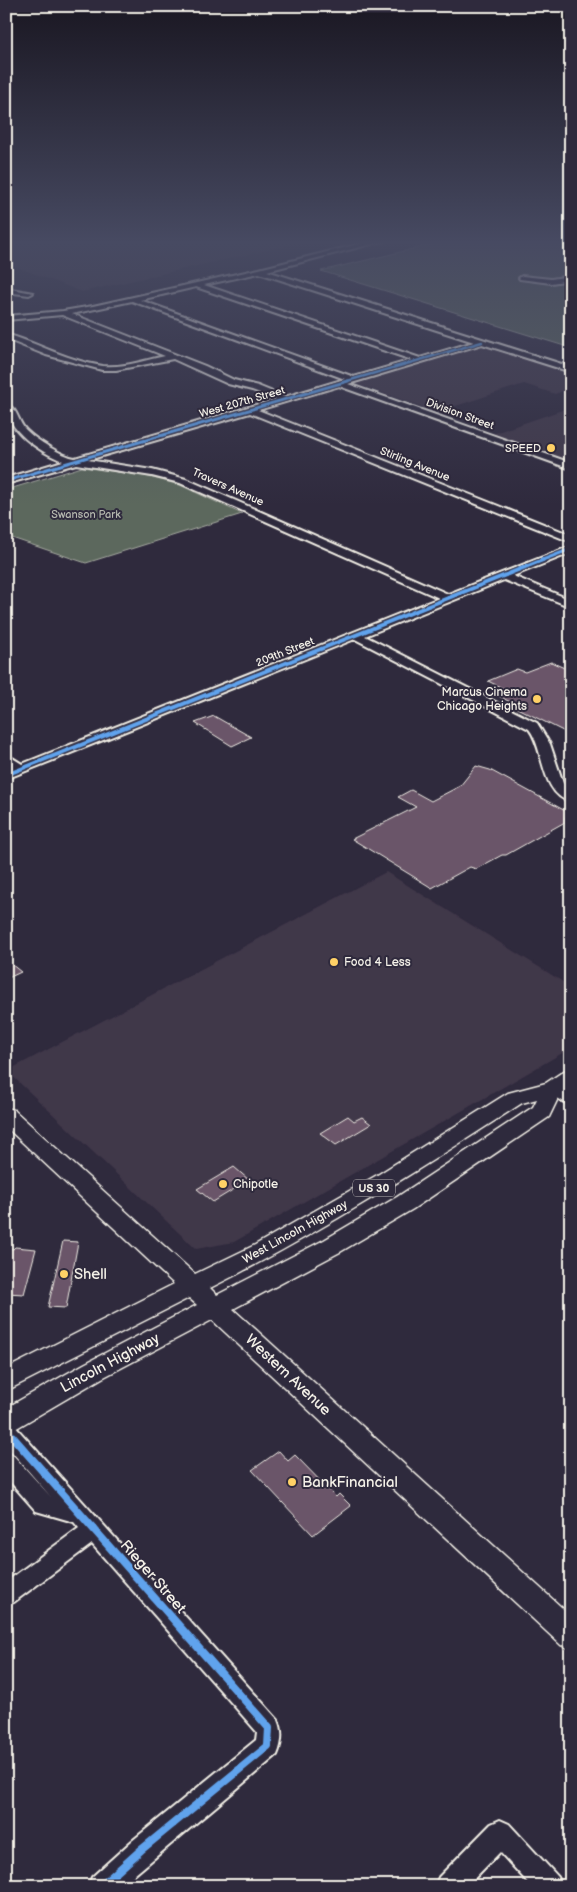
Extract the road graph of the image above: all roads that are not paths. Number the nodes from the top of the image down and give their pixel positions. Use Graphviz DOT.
graph roads {
  1 [pos="102,328"];
  2 [pos="213,328"];
  3 [pos="326,328"];
  4 [pos="439,328"];
  5 [pos="6,336"];
  6 [pos="482,342"];
  7 [pos="174,357"];
  8 [pos="420,360"];
  9 [pos="571,370"];
  10 [pos="355,380"];
  11 [pos="341,384"];
  12 [pos="285,400"];
  13 [pos="6,406"];
  14 [pos="250,410"];
  15 [pos="75,461"];
  16 [pos="571,466"];
  17 [pos="6,482"];
  18 [pos="571,538"];
  19 [pos="571,549"];
  20 [pos="504,576"];
  21 [pos="448,598"];
  22 [pos="571,604"];
  23 [pos="355,635"];
  24 [pos="6,758"];
  25 [pos="21,768"];
  26 [pos="6,775"];
  27 [pos="571,798"];
  28 [pos="565,1088"];
  29 [pos="6,1114"];
  30 [pos="192,1286"];
  31 [pos="216,1308"];
  32 [pos="6,1381"];
  33 [pos="6,1421"];
  34 [pos="6,1430"];
  35 [pos="6,1462"];
  36 [pos="88,1522"];
  37 [pos="6,1595"];
  38 [pos="571,1635"];
  39 [pos="101,1886"];
  40 [pos="448,1886"];
  41 [pos="550,1886"];
  1 -- 7 [label="street"];
  2 -- 10 [label="street"];
  3 -- 8 [label="street"];
  4 -- 6 [label="street"];
  5 -- 7 [label="street"];
  6 -- 8 [label="street, West 207th Street"];
  6 -- 9 [label="street"];
  7 -- 12 [label="street"];
  8 -- 10 [label="street, West 207th Street"];
  10 -- 11 [label="street, West 207th Street"];
  11 -- 12 [label="street, West 207th Street"];
  11 -- 16 [label="street, Division Street"];
  12 -- 14 [label="street, West 207th Street"];
  13 -- 15 [label="street, Travers Avenue"];
  14 -- 15 [label="street, West 207th Street"];
  14 -- 18 [label="street, Stirling Avenue"];
  15 -- 17 [label="street, West 207th Street"];
  15 -- 21 [label="street, Travers Avenue"];
  19 -- 20 [label="street, 209th Street"];
  20 -- 21 [label="street, 209th Street"];
  20 -- 22 [label="street"];
  21 -- 23 [label="street, 209th Street"];
  23 -- 25 [label="street, 209th Street"];
  23 -- 27 [label="street"];
  24 -- 25 [label="street"];
  25 -- 26 [label="street, 209th Street"];
  28 -- 30 [label="main road, West Lincoln Highway / US 30"];
  28 -- 31 [label="main road, West Lincoln Highway / US 30"];
  29 -- 30 [label="main road, Western Avenue"];
  30 -- 31 [label="main road, Western Avenue"];
  30 -- 32 [label="main road, US 30"];
  31 -- 33 [label="main road, Lincoln Highway / US 30"];
  31 -- 38 [label="main road, Western Avenue"];
  34 -- 36 [label="street, Rieger Street"];
  35 -- 36 [label="street"];
  36 -- 37 [label="street"];
  36 -- 39 [label="street, Rieger Street"];
  40 -- 41 [label="street"];
}
